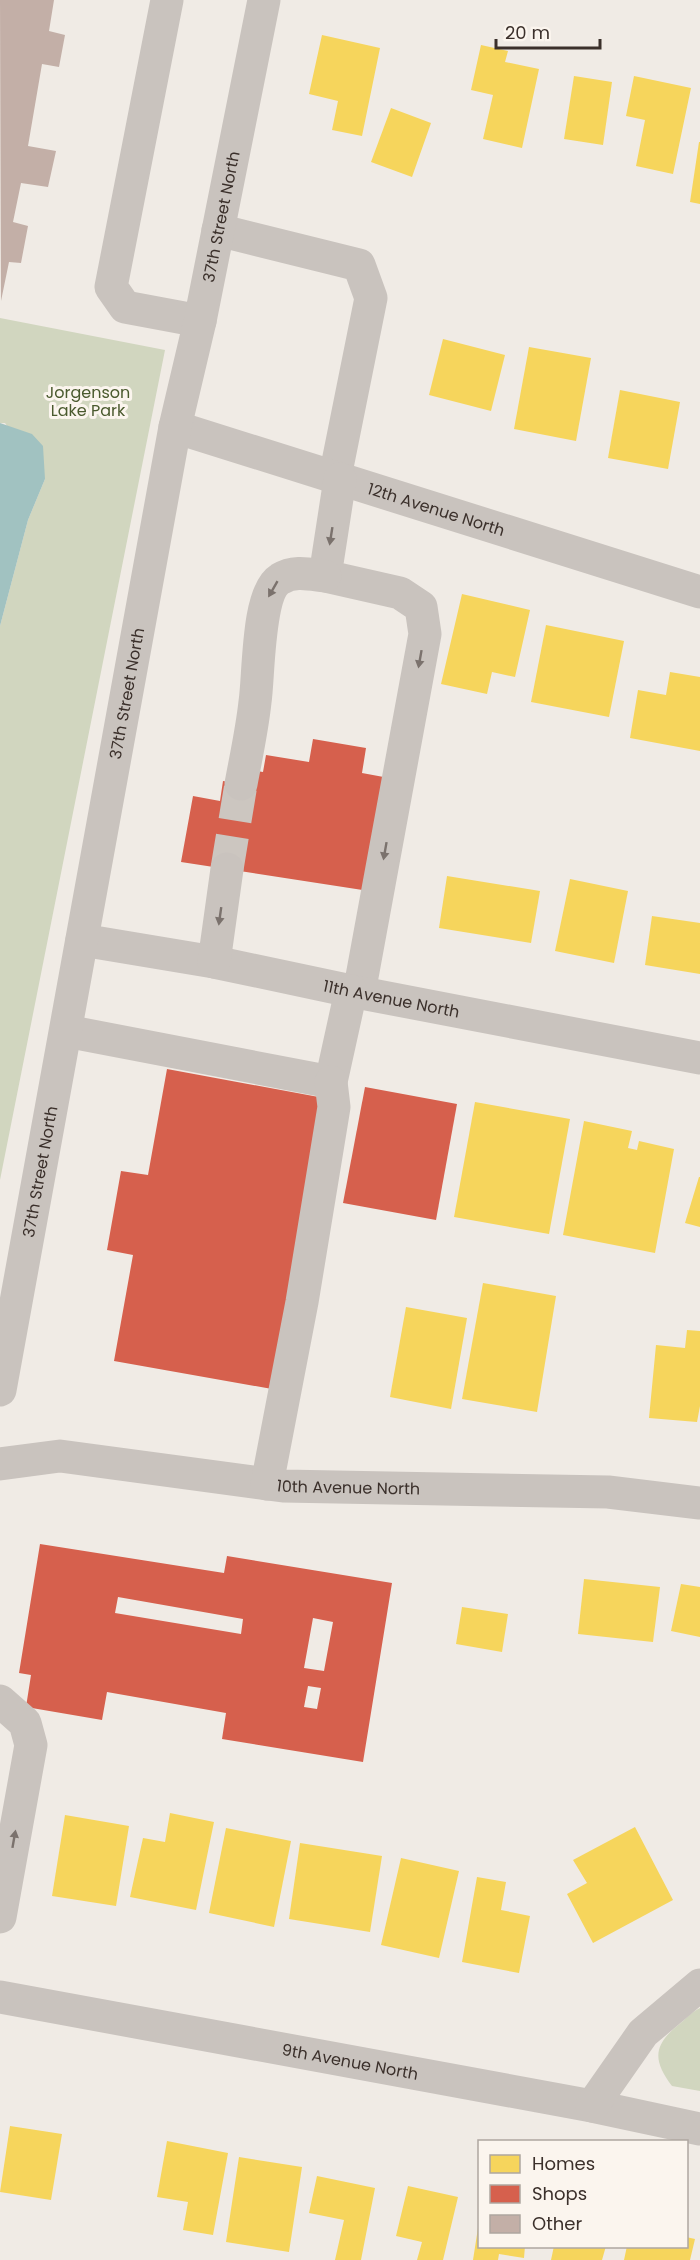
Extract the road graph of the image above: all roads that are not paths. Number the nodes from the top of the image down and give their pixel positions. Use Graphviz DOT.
graph roads {
  1 [pos="167,0"];
  2 [pos="264,0"];
  3 [pos="218,230"];
  4 [pos="200,321"];
  5 [pos="175,427"];
  6 [pos="338,478"];
  7 [pos="325,576"];
  8 [pos="700,592"];
  9 [pos="241,784"];
  10 [pos="227,869"];
  11 [pos="82,940"];
  12 [pos="214,962"];
  13 [pos="355,992"];
  14 [pos="66,1031"];
  15 [pos="700,1058"];
  16 [pos="331,1082"];
  17 [pos="0,1390"];
  18 [pos="0,1464"];
  19 [pos="267,1484"];
  20 [pos="700,1503"];
  21 [pos="0,1701"];
  22 [pos="0,1917"];
  23 [pos="700,1985"];
  24 [pos="0,1997"];
  25 [pos="592,2106"];
  26 [pos="700,2129"];
  1 -- 4 [label="street"];
  2 -- 3 [label="street, 37th Street North"];
  3 -- 4 [label="street, 37th Street North"];
  3 -- 6 [label="street"];
  4 -- 5 [label="street, 37th Street North"];
  5 -- 6 [label="street, 12th Avenue North"];
  5 -- 11 [label="street, 37th Street North"];
  6 -- 7 [label="street, one-way"];
  6 -- 8 [label="street, 12th Avenue North"];
  7 -- 9 [label="street, one-way"];
  7 -- 13 [label="street, one-way"];
  10 -- 12 [label="street, one-way"];
  11 -- 12 [label="street, 11th Avenue North"];
  11 -- 14 [label="street, 37th Street North"];
  12 -- 13 [label="street, 11th Avenue North"];
  13 -- 15 [label="street, 11th Avenue North"];
  13 -- 16 [label="street"];
  14 -- 16 [label="street"];
  14 -- 17 [label="street, 37th Street North"];
  16 -- 19 [label="street"];
  18 -- 19 [label="street, 10th Avenue North"];
  19 -- 20 [label="street, 10th Avenue North"];
  22 -- 21 [label="street, one-way"];
  23 -- 25 [label="street"];
  24 -- 25 [label="street, 9th Avenue North"];
  25 -- 26 [label="street, 9th Avenue North"];
}
